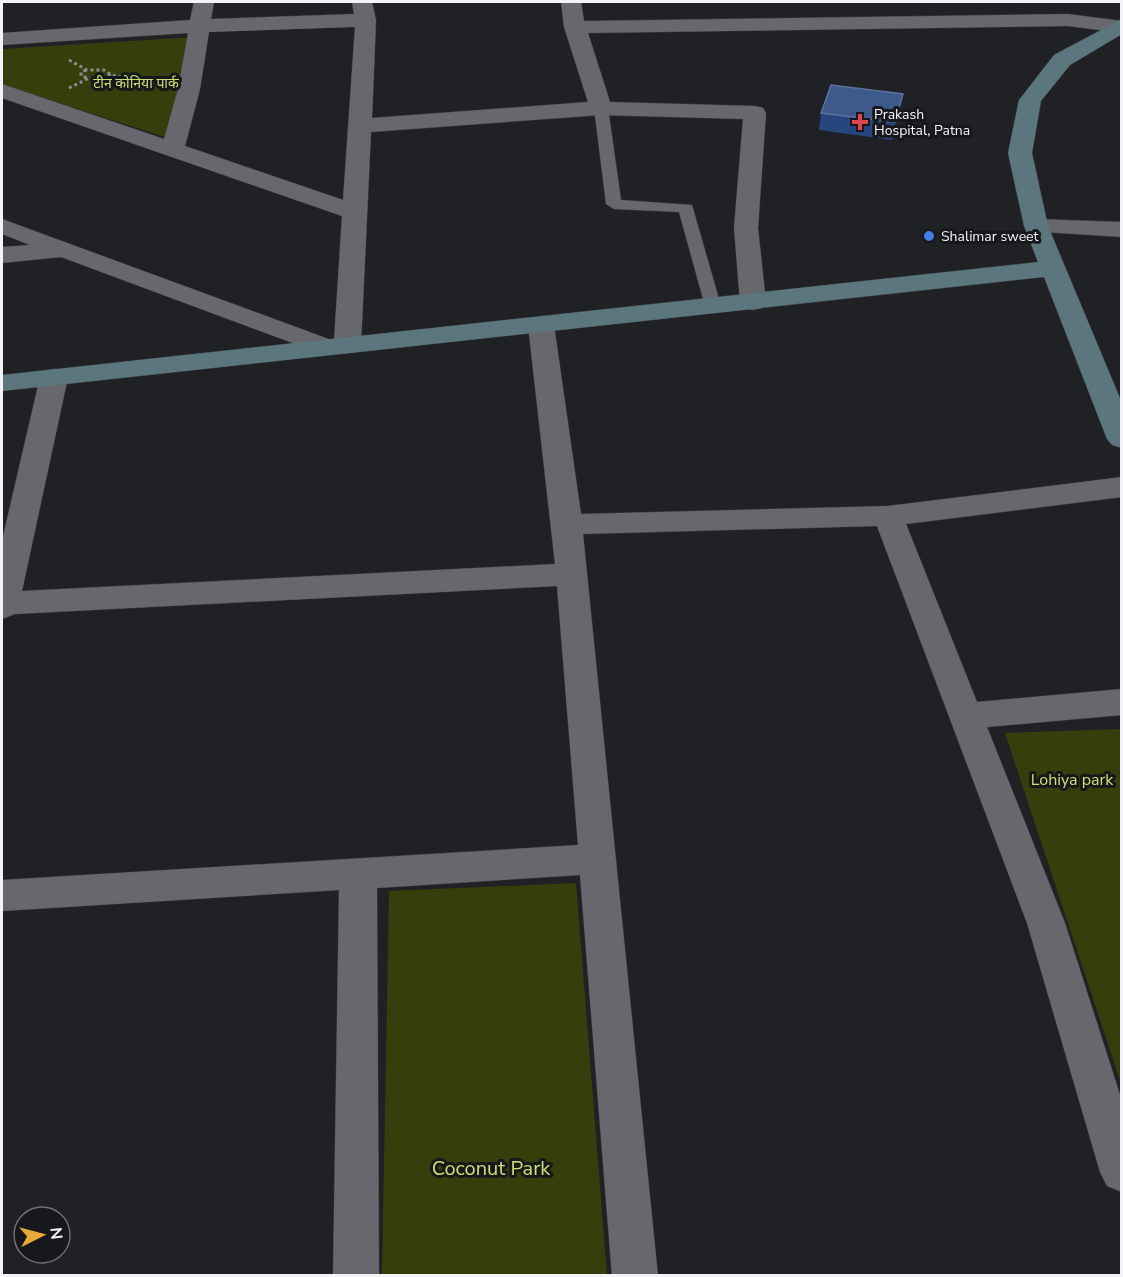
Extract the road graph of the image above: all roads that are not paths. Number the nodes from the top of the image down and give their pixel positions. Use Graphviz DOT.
graph roads {
  1 [pos="204,2"];
  2 [pos="571,2"];
  3 [pos="364,11"];
  4 [pos="200,26"];
  5 [pos="1121,26"];
  6 [pos="575,27"];
  7 [pos="2,39"];
  8 [pos="2,91"];
  9 [pos="600,108"];
  10 [pos="358,126"];
  11 [pos="172,151"];
  12 [pos="353,212"];
  13 [pos="2,226"];
  14 [pos="1035,226"];
  15 [pos="1122,230"];
  16 [pos="66,250"];
  17 [pos="2,255"];
  18 [pos="1053,268"];
  19 [pos="753,302"];
  20 [pos="713,306"];
  21 [pos="541,325"];
  22 [pos="336,346"];
  23 [pos="54,377"];
  24 [pos="2,383"];
  25 [pos="1122,439"];
  26 [pos="1122,487"];
  27 [pos="888,516"];
  28 [pos="567,524"];
  29 [pos="571,574"];
  30 [pos="2,606"];
  31 [pos="1122,702"];
  32 [pos="965,716"];
  33 [pos="598,859"];
  34 [pos="358,874"];
  35 [pos="2,896"];
  36 [pos="1113,1113"];
  37 [pos="1122,1172"];
  38 [pos="356,1275"];
  39 [pos="635,1275"];
  1 -- 4 [label="street"];
  2 -- 6 [label="street"];
  3 -- 4 [label="street"];
  3 -- 10 [label="street"];
  4 -- 7 [label="street"];
  4 -- 11 [label="street"];
  5 -- 6 [label="street"];
  5 -- 14 [label="street"];
  6 -- 9 [label="street"];
  8 -- 11 [label="street"];
  9 -- 10 [label="street"];
  9 -- 19 [label="street"];
  9 -- 20 [label="lane"];
  10 -- 12 [label="street"];
  11 -- 12 [label="street"];
  12 -- 22 [label="street"];
  13 -- 16 [label="street"];
  14 -- 15 [label="street"];
  14 -- 18 [label="street"];
  16 -- 17 [label="street"];
  16 -- 22 [label="street"];
  18 -- 19 [label="street"];
  18 -- 25 [label="street"];
  19 -- 20 [label="street"];
  20 -- 21 [label="street"];
  21 -- 22 [label="street"];
  21 -- 28 [label="street"];
  22 -- 23 [label="street"];
  23 -- 24 [label="street"];
  23 -- 30 [label="street"];
  26 -- 27 [label="street"];
  27 -- 28 [label="street"];
  27 -- 32 [label="street"];
  28 -- 29 [label="street"];
  29 -- 30 [label="street"];
  29 -- 33 [label="street"];
  31 -- 32 [label="street"];
  32 -- 36 [label="street"];
  33 -- 34 [label="street"];
  33 -- 39 [label="street"];
  34 -- 35 [label="street"];
  34 -- 38 [label="street"];
  36 -- 37 [label="street"];
}
